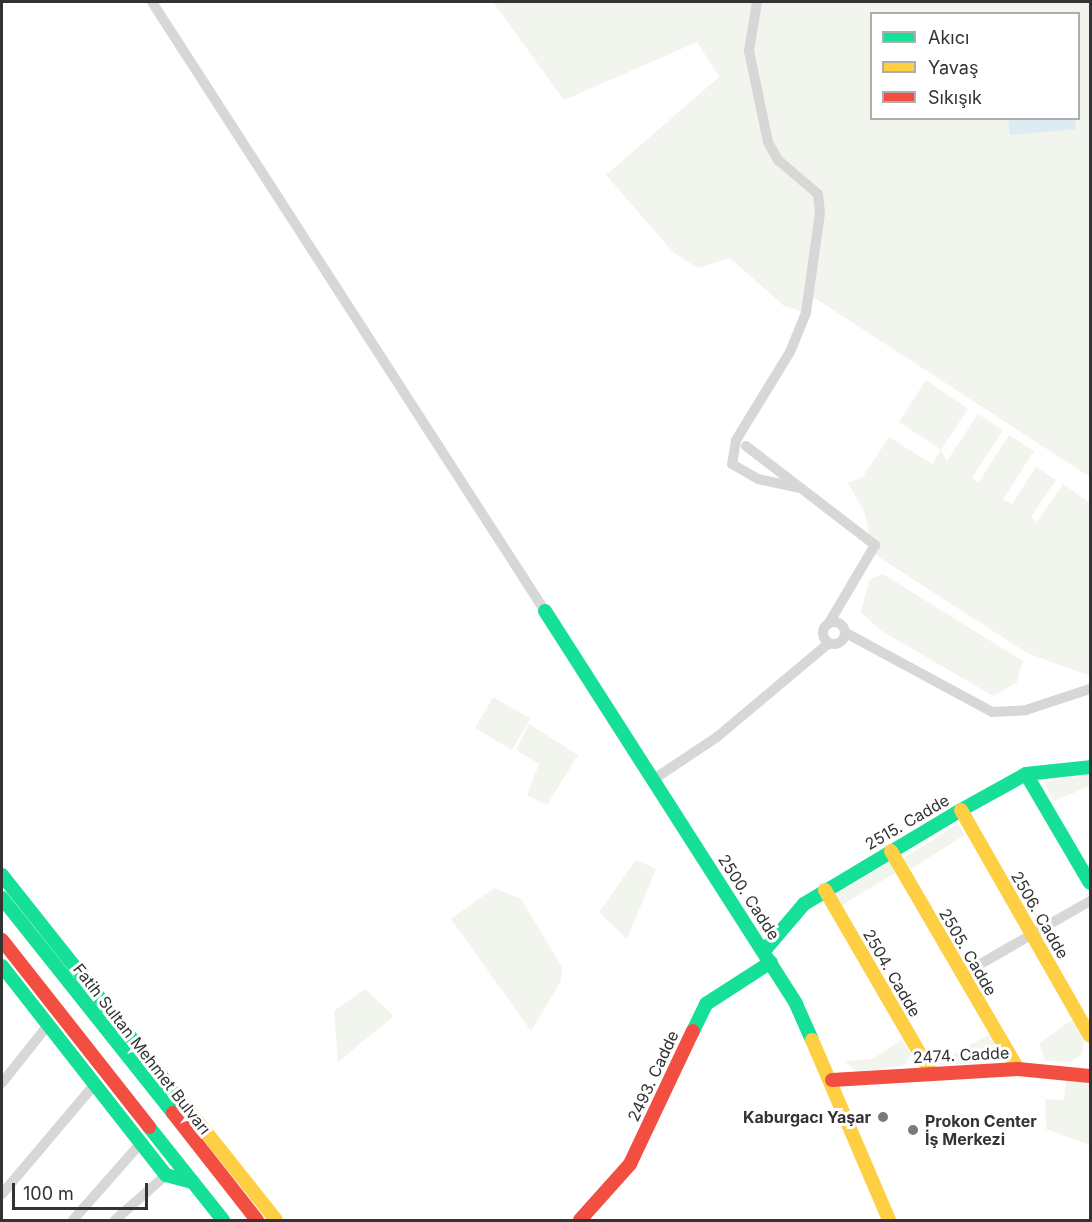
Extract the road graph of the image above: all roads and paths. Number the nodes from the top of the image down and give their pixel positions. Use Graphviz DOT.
graph roads {
  1 [pos="152,2"];
  2 [pos="757,2"];
  3 [pos="746,446"];
  4 [pos="800,488"];
  5 [pos="545,611"];
  6 [pos="836,630"];
  7 [pos="794,668"];
  8 [pos="1090,689"];
  9 [pos="1090,767"];
  10 [pos="1026,774"];
  11 [pos="654,779"];
  12 [pos="961,810"];
  13 [pos="891,851"];
  14 [pos="2,875"];
  15 [pos="1090,884"];
  16 [pos="825,890"];
  17 [pos="2,898"];
  18 [pos="1090,901"];
  19 [pos="1032,935"];
  20 [pos="2,940"];
  21 [pos="768,956"];
  22 [pos="2,966"];
  23 [pos="963,974"];
  24 [pos="48,1025"];
  25 [pos="1090,1036"];
  26 [pos="1018,1069"];
  27 [pos="931,1073"];
  28 [pos="1090,1076"];
  29 [pos="832,1080"];
  30 [pos="2,1083"];
  31 [pos="95,1084"];
  32 [pos="140,1144"];
  33 [pos="166,1175"];
  34 [pos="193,1182"];
  35 [pos="2,1194"];
  36 [pos="582,1220"];
  37 [pos="73,1221"];
  38 [pos="115,1221"];
  39 [pos="223,1221"];
  40 [pos="257,1221"];
  41 [pos="276,1221"];
  42 [pos="889,1221"];
  1 -- 5 [label="street"];
  2 -- 4 [label="street"];
  3 -- 4 [label="street"];
  4 -- 6 [label="street"];
  5 -- 11 [label="main road, 2500. Cadde"];
  6 -- 7 [label="street"];
  6 -- 7 [label="street"];
  6 -- 8 [label="street"];
  7 -- 11 [label="street"];
  9 -- 10 [label="main road, 2515. Cadde"];
  10 -- 12 [label="main road, 2515. Cadde"];
  10 -- 15 [label="main road"];
  11 -- 21 [label="main road, 2500. Cadde"];
  12 -- 13 [label="main road, 2515. Cadde"];
  12 -- 19 [label="main road, 2506. Cadde"];
  13 -- 16 [label="main road, 2515. Cadde"];
  13 -- 23 [label="main road, 2505. Cadde"];
  14 -- 41 [label="main road"];
  16 -- 21 [label="main road, 2515. Cadde"];
  16 -- 27 [label="main road, 2504. Cadde"];
  17 -- 40 [label="main road, Fatih Sultan Mehmet Bulvarı"];
  18 -- 19 [label="street"];
  19 -- 23 [label="street"];
  19 -- 25 [label="main road, 2506. Cadde"];
  20 -- 34 [label="main road"];
  21 -- 29 [label="main road, 2500. Cadde"];
  21 -- 36 [label="main road, 2493. Cadde"];
  22 -- 24 [label="main road"];
  23 -- 26 [label="main road, 2505. Cadde"];
  24 -- 30 [label="street"];
  24 -- 31 [label="main road"];
  26 -- 27 [label="main road, 2474. Cadde"];
  26 -- 28 [label="main road, 2474. Cadde"];
  27 -- 29 [label="main road, 2474. Cadde"];
  29 -- 42 [label="main road, 2500. Cadde"];
  31 -- 32 [label="main road"];
  31 -- 35 [label="street"];
  32 -- 33 [label="main road"];
  32 -- 37 [label="street"];
  33 -- 34 [label="main road"];
  33 -- 38 [label="street"];
  34 -- 39 [label="main road"];
}
